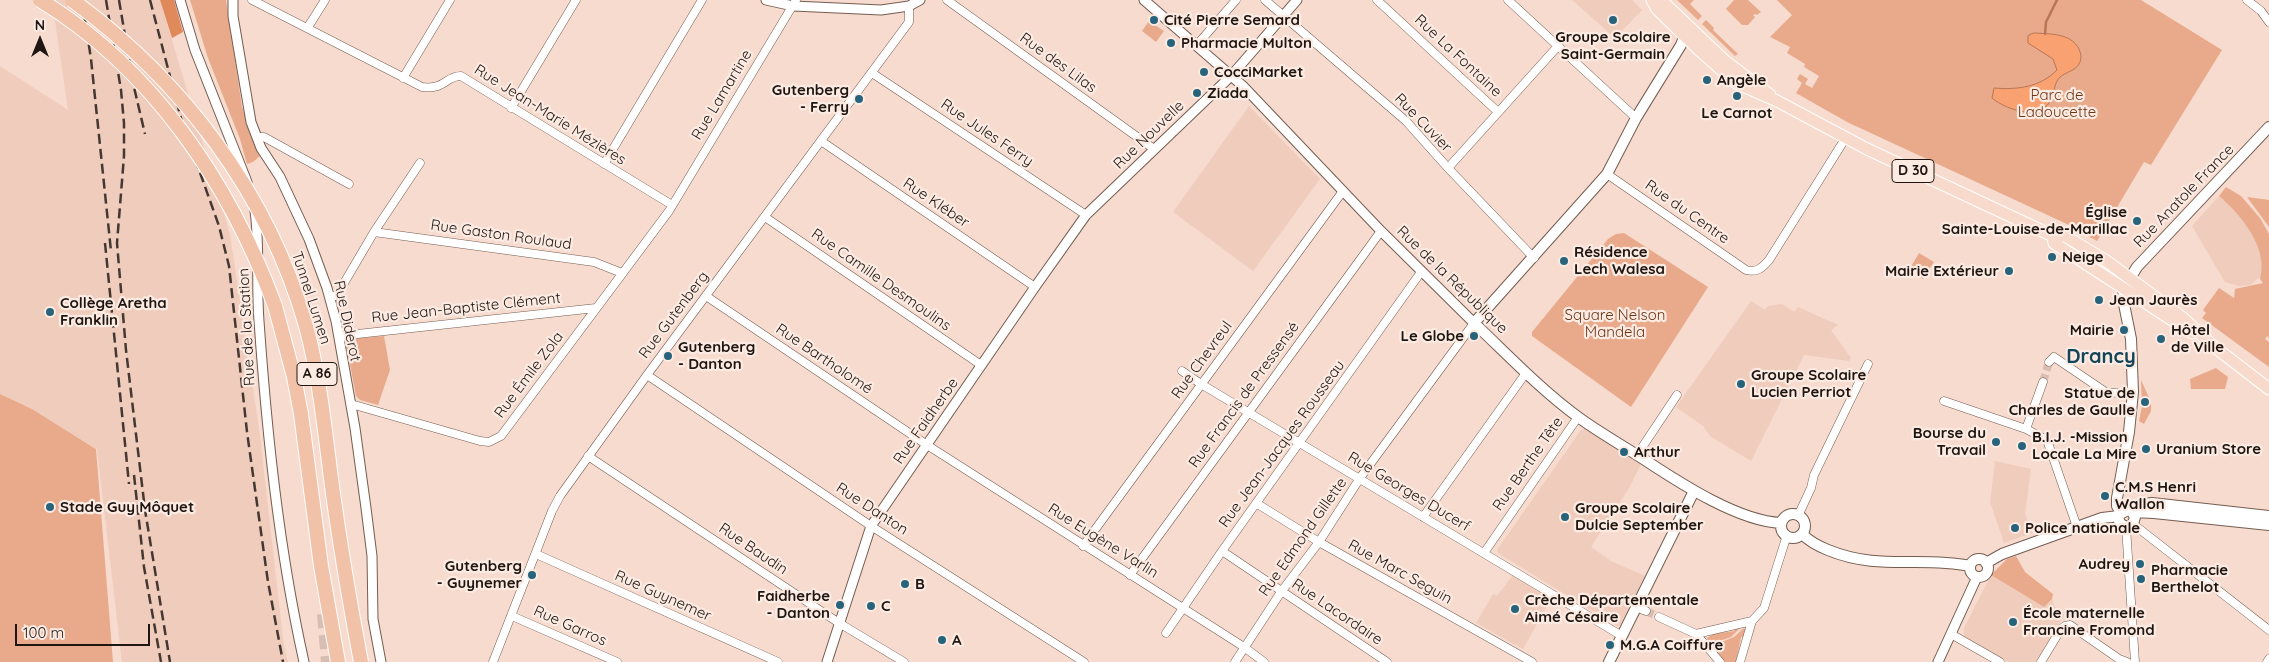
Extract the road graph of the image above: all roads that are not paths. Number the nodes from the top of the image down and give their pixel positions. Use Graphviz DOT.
graph roads {
  1 [pos="40,0"];
  2 [pos="72,0"];
  3 [pos="180,0"];
  4 [pos="233,0"];
  5 [pos="252,0"];
  6 [pos="325,0"];
  7 [pos="450,0"];
  8 [pos="576,0"];
  9 [pos="702,0"];
  10 [pos="766,0"];
  11 [pos="920,0"];
  12 [pos="947,0"];
  13 [pos="1144,0"];
  14 [pos="1236,0"];
  15 [pos="1265,0"];
  16 [pos="1297,0"];
  17 [pos="1377,0"];
  18 [pos="1508,0"];
  19 [pos="1652,0"];
  20 [pos="1661,0"];
  21 [pos="2247,0"];
  22 [pos="794,3"];
  23 [pos="909,6"];
  24 [pos="1284,15"];
  25 [pos="2269,22"];
  26 [pos="308,27"];
  27 [pos="1687,31"];
  28 [pos="1196,46"];
  29 [pos="1558,46"];
  30 [pos="872,73"];
  31 [pos="1231,76"];
  32 [pos="403,78"];
  33 [pos="511,108"];
  34 [pos="1498,112"];
  35 [pos="1636,118"];
  36 [pos="2269,127"];
  37 [pos="257,137"];
  38 [pos="1845,139"];
  39 [pos="821,141"];
  40 [pos="1154,149"];
  41 [pos="420,163"];
  42 [pos="604,164"];
  43 [pos="1448,168"];
  44 [pos="1607,174"];
  45 [pos="349,184"];
  46 [pos="1343,190"];
  47 [pos="672,205"];
  48 [pos="1086,215"];
  49 [pos="765,217"];
  50 [pos="1381,231"];
  51 [pos="374,232"];
  52 [pos="1534,258"];
  53 [pos="1421,272"];
  54 [pos="622,273"];
  55 [pos="2127,283"];
  56 [pos="1035,287"];
  57 [pos="706,296"];
  58 [pos="330,298"];
  59 [pos="596,308"];
  60 [pos="1474,323"];
  61 [pos="339,336"];
  62 [pos="2051,360"];
  63 [pos="1868,364"];
  64 [pos="981,366"];
  65 [pos="1182,371"];
  66 [pos="1526,373"];
  67 [pos="647,375"];
  68 [pos="2043,382"];
  69 [pos="1202,384"];
  70 [pos="2269,389"];
  71 [pos="2133,392"];
  72 [pos="1678,395"];
  73 [pos="1944,401"];
  74 [pos="350,404"];
  75 [pos="1249,413"];
  76 [pos="1578,417"];
  77 [pos="2026,428"];
  78 [pos="1299,442"];
  79 [pos="926,445"];
  80 [pos="1637,455"];
  81 [pos="588,456"];
  82 [pos="1360,478"];
  83 [pos="1694,492"];
  84 [pos="1711,500"];
  85 [pos="1256,504"];
  86 [pos="1685,509"];
  87 [pos="2132,512"];
  88 [pos="2120,514"];
  89 [pos="1798,516"];
  90 [pos="2269,516"];
  91 [pos="1422,517"];
  92 [pos="1781,523"];
  93 [pos="2130,525"];
  94 [pos="871,526"];
  95 [pos="2269,526"];
  96 [pos="2077,527"];
  97 [pos="1802,534"];
  98 [pos="1787,535"];
  99 [pos="1319,542"];
  100 [pos="1083,546"];
  101 [pos="1222,551"];
  102 [pos="1484,553"];
  103 [pos="536,554"];
  104 [pos="1986,563"];
  105 [pos="1970,566"];
  106 [pos="1130,576"];
  107 [pos="1977,577"];
  108 [pos="1281,592"];
  109 [pos="1636,607"];
  110 [pos="1184,609"];
  111 [pos="1646,611"];
  112 [pos="512,616"];
  113 [pos="1659,617"];
  114 [pos="1752,621"];
  115 [pos="839,622"];
  116 [pos="2269,630"];
  117 [pos="1166,633"];
  118 [pos="1696,634"];
  119 [pos="1951,634"];
  120 [pos="1622,636"];
  121 [pos="1244,647"];
  122 [pos="304,662"];
  123 [pos="338,662"];
  124 [pos="361,662"];
  125 [pos="381,662"];
  126 [pos="493,662"];
  127 [pos="617,662"];
  128 [pos="778,662"];
  129 [pos="827,662"];
  130 [pos="904,662"];
  131 [pos="1084,662"];
  132 [pos="1235,662"];
  133 [pos="1264,662"];
  134 [pos="1387,662"];
  135 [pos="1532,662"];
  136 [pos="1609,662"];
  137 [pos="1720,662"];
  138 [pos="1740,662"];
  139 [pos="1938,662"];
  140 [pos="2000,662"];
  141 [pos="2041,662"];
  142 [pos="2127,662"];
  143 [pos="2135,662"];
  1 -- 123 [label="highway, A 86, bridge"];
  2 -- 124 [label="highway, Tunnel Lumen / A 86, bridge"];
  3 -- 122 [label="street, Rue de la Station"];
  4 -- 37 [label="street, Rue Diderot"];
  5 -- 26 [label="street, Rue Jean-Marie Mézières"];
  6 -- 26 [label="street"];
  7 -- 32 [label="street"];
  8 -- 33 [label="street"];
  9 -- 42 [label="street"];
  10 -- 22 [label="street"];
  11 -- 23 [label="street"];
  12 -- 40 [label="street, Rue des Lilas"];
  13 -- 28 [label="street, Rue de la République"];
  14 -- 28 [label="street"];
  15 -- 24 [label="street, Rue Cuvier"];
  16 -- 24 [label="street, Rue Nouvelle"];
  17 -- 34 [label="street, Rue La Fontaine"];
  18 -- 29 [label="street"];
  19 -- 27 [label="main road, D 30"];
  20 -- 27 [label="main road, D 30"];
  21 -- 25 [label="street"];
  22 -- 23 [label="street"];
  22 -- 47 [label="street, Rue Lamartine"];
  23 -- 30 [label="street, Rue Gutenberg"];
  24 -- 31 [label="street, Rue Nouvelle"];
  24 -- 43 [label="street, Rue Cuvier"];
  26 -- 32 [label="street, Rue Jean-Marie Mézières"];
  27 -- 35 [label="main road"];
  27 -- 38 [label="main road, D 30"];
  28 -- 31 [label="street, Rue de la République"];
  29 -- 34 [label="street"];
  29 -- 35 [label="street"];
  30 -- 39 [label="street, Rue Gutenberg"];
  30 -- 48 [label="street, Rue Jules Ferry"];
  31 -- 40 [label="street, Rue Nouvelle"];
  31 -- 46 [label="street, Rue de la République"];
  32 -- 33 [label="street, Rue Jean-Marie Mézières"];
  33 -- 42 [label="street, Rue Jean-Marie Mézières"];
  34 -- 43 [label="street"];
  35 -- 44 [label="main road"];
  36 -- 55 [label="main road, Rue Anatole France"];
  37 -- 45 [label="street"];
  37 -- 58 [label="street, Rue Diderot"];
  38 -- 44 [label="street, Rue du Centre"];
  38 -- 55 [label="main road, D 30"];
  39 -- 49 [label="street, Rue Gutenberg"];
  39 -- 56 [label="street, Rue Kléber"];
  40 -- 48 [label="street, Rue Nouvelle"];
  41 -- 51 [label="street"];
  42 -- 47 [label="street, Rue Jean-Marie Mézières"];
  43 -- 52 [label="street, Rue Cuvier"];
  44 -- 52 [label="main road"];
  46 -- 50 [label="street, Rue de la République"];
  46 -- 69 [label="street, Rue Chevreul"];
  47 -- 54 [label="street, Rue Émile Zola"];
  48 -- 56 [label="street, Rue Faidherbe"];
  49 -- 57 [label="street, Rue Gutenberg"];
  49 -- 64 [label="street, Rue Camille Desmoulins"];
  50 -- 53 [label="street, Rue de la République"];
  50 -- 75 [label="street, Rue Francis de Pressensé"];
  51 -- 54 [label="street, Rue Gaston Roulaud"];
  51 -- 58 [label="street"];
  52 -- 60 [label="main road"];
  53 -- 60 [label="street, Rue de la République"];
  53 -- 78 [label="street, Rue Jean-Jacques Rousseau"];
  54 -- 59 [label="street, Rue Émile Zola"];
  55 -- 70 [label="main road, D 30"];
  55 -- 71 [label="main road"];
  56 -- 64 [label="street, Rue Faidherbe"];
  57 -- 67 [label="street, Rue Gutenberg"];
  57 -- 79 [label="street, Rue Bartholomé"];
  58 -- 61 [label="street, Rue Diderot"];
  59 -- 61 [label="street, Rue Jean-Baptiste Clément"];
  59 -- 74 [label="street, Rue Émile Zola"];
  60 -- 66 [label="main road, Rue de la République"];
  60 -- 82 [label="street, Rue Edmond Gillette"];
  61 -- 74 [label="street, Rue Diderot"];
  62 -- 71 [label="street"];
  63 -- 89 [label="street"];
  64 -- 79 [label="street, Rue Faidherbe"];
  65 -- 69 [label="street, Rue Georges Ducerf"];
  66 -- 76 [label="main road, Rue de la République"];
  66 -- 91 [label="street"];
  67 -- 81 [label="street, Rue Gutenberg"];
  67 -- 94 [label="street, Rue Danton"];
  68 -- 77 [label="street"];
  69 -- 75 [label="street, Rue Georges Ducerf"];
  69 -- 100 [label="street, Rue Chevreul"];
  71 -- 88 [label="main road"];
  72 -- 80 [label="street"];
  73 -- 77 [label="street"];
  74 -- 125 [label="street, Rue Diderot"];
  75 -- 78 [label="street, Rue Georges Ducerf"];
  75 -- 106 [label="street, Rue Francis de Pressensé"];
  76 -- 80 [label="main road, Rue de la République"];
  76 -- 102 [label="street, Rue Berthe Tête"];
  77 -- 96 [label="street"];
  78 -- 82 [label="street, Rue Georges Ducerf"];
  78 -- 85 [label="street, Rue Jean-Jacques Rousseau"];
  79 -- 94 [label="street, Rue Faidherbe"];
  79 -- 100 [label="street, Rue Eugène Varlin"];
  80 -- 83 [label="main road, Rue de la République"];
  81 -- 103 [label="street, Rue Gutenberg"];
  81 -- 115 [label="street, Rue Baudin"];
  82 -- 91 [label="street, Rue Georges Ducerf"];
  82 -- 99 [label="street, Rue Edmond Gillette"];
  83 -- 84 [label="main road, Rue de la République"];
  83 -- 86 [label="main road"];
  84 -- 86 [label="main road"];
  84 -- 92 [label="main road, Rue de la République"];
  85 -- 99 [label="street, Rue Marc Seguin"];
  85 -- 101 [label="street, Rue Jean-Jacques Rousseau"];
  86 -- 109 [label="main road"];
  87 -- 88 [label="main road"];
  87 -- 90 [label="main road"];
  87 -- 93 [label="main road"];
  87 -- 95 [label="main road"];
  88 -- 93 [label="main road"];
  88 -- 96 [label="main road"];
  89 -- 92 [label="main road"];
  89 -- 97 [label="main road"];
  91 -- 102 [label="street, Rue Georges Ducerf"];
  92 -- 98 [label="main road"];
  93 -- 116 [label="street"];
  93 -- 143 [label="street"];
  94 -- 115 [label="street, Rue Faidherbe"];
  94 -- 131 [label="street, Rue Danton"];
  96 -- 104 [label="main road"];
  97 -- 98 [label="main road"];
  97 -- 105 [label="main road"];
  98 -- 114 [label="street"];
  99 -- 108 [label="street, Rue Edmond Gillette"];
  99 -- 135 [label="street, Rue Marc Seguin"];
  100 -- 106 [label="street, Rue Eugène Varlin"];
  101 -- 108 [label="street, Rue Lacordaire"];
  101 -- 110 [label="street, Rue Jean-Jacques Rousseau"];
  102 -- 120 [label="street, Rue Georges Ducerf"];
  103 -- 112 [label="street, Rue Gutenberg"];
  103 -- 128 [label="street, Rue Guynemer"];
  104 -- 105 [label="main road"];
  104 -- 107 [label="main road"];
  105 -- 107 [label="main road"];
  106 -- 110 [label="street, Rue Eugène Varlin"];
  107 -- 119 [label="street"];
  108 -- 121 [label="street, Rue Edmond Gillette"];
  108 -- 134 [label="street, Rue Lacordaire"];
  109 -- 111 [label="street"];
  109 -- 120 [label="main road"];
  110 -- 117 [label="street, Rue Jean-Jacques Rousseau"];
  110 -- 121 [label="street, Rue Eugène Varlin"];
  112 -- 126 [label="street, Rue Gutenberg"];
  112 -- 127 [label="street, Rue Garros"];
  113 -- 118 [label="street"];
  114 -- 118 [label="street"];
  114 -- 138 [label="street"];
  115 -- 129 [label="street, Rue Faidherbe"];
  115 -- 130 [label="street, Rue Baudin"];
  118 -- 137 [label="street"];
  119 -- 139 [label="street"];
  119 -- 140 [label="street"];
  120 -- 136 [label="main road"];
  121 -- 132 [label="street, Rue Edmond Gillette"];
  121 -- 133 [label="street, Rue Eugène Varlin"];
  141 -- 142 [label="street"];
}
